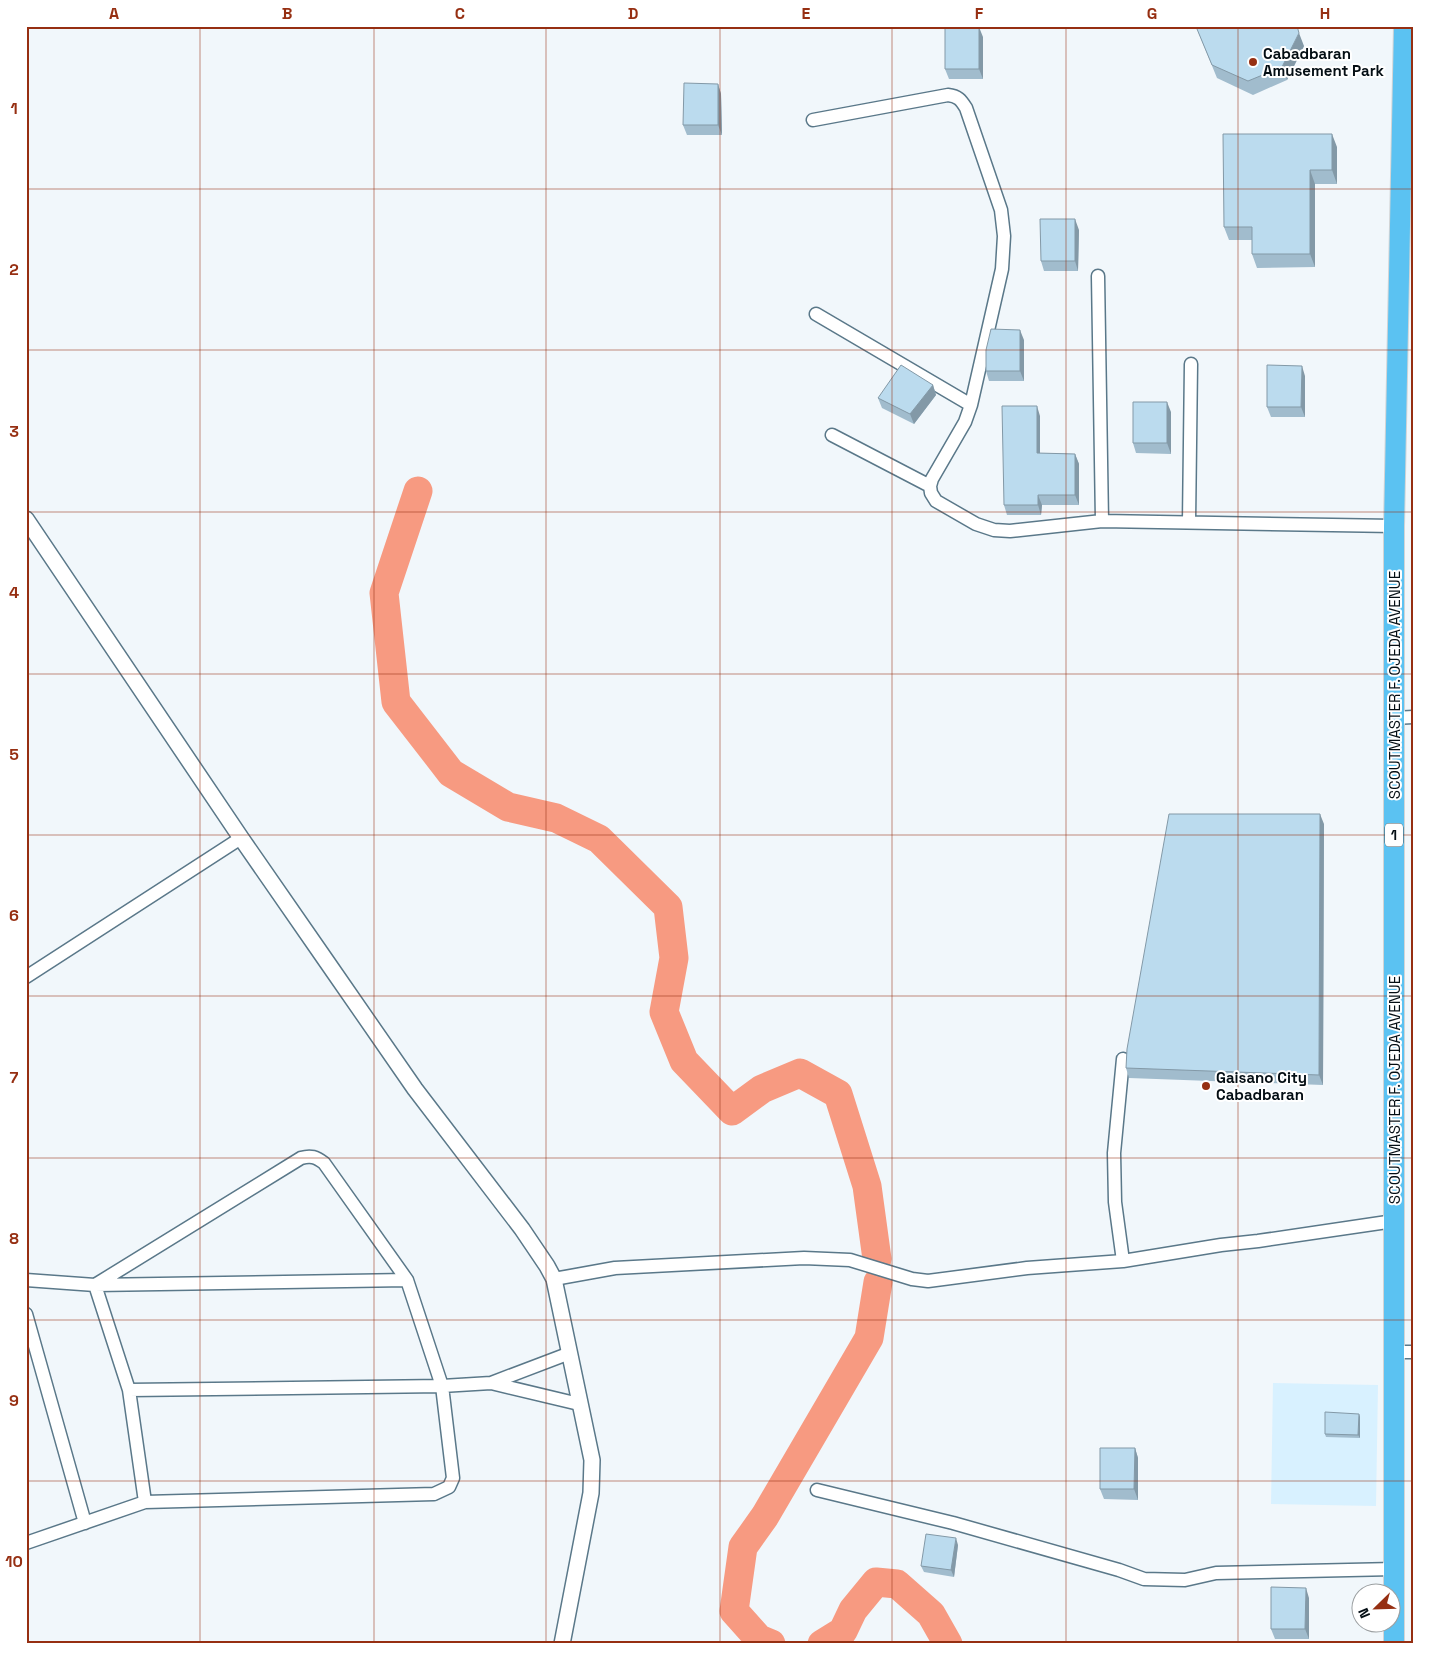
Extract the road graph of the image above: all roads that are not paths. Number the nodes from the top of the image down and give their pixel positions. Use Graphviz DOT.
graph roads {
  1 [pos="1404,26"];
  2 [pos="813,120"];
  3 [pos="1098,276"];
  4 [pos="816,314"];
  5 [pos="1191,364"];
  6 [pos="972,405"];
  7 [pos="832,435"];
  8 [pos="930,486"];
  9 [pos="26,519"];
  10 [pos="1102,521"];
  11 [pos="1189,522"];
  12 [pos="1394,526"];
  13 [pos="1403,718"];
  14 [pos="240,838"];
  15 [pos="26,977"];
  16 [pos="1123,1059"];
  17 [pos="1394,1221"];
  18 [pos="1123,1261"];
  19 [pos="554,1279"];
  20 [pos="26,1280"];
  21 [pos="407,1280"];
  22 [pos="96,1284"];
  23 [pos="26,1314"];
  24 [pos="1403,1352"];
  25 [pos="570,1354"];
  26 [pos="491,1383"];
  27 [pos="442,1386"];
  28 [pos="129,1390"];
  29 [pos="579,1404"];
  30 [pos="817,1490"];
  31 [pos="144,1502"];
  32 [pos="85,1523"];
  33 [pos="26,1543"];
  34 [pos="1394,1569"];
  35 [pos="562,1644"];
  36 [pos="1394,1644"];
  1 -- 12 [label="highway, SCOUTMASTER F. OJEDA AVENUE / 1"];
  2 -- 6 [label="street"];
  3 -- 10 [label="street"];
  4 -- 6 [label="street"];
  5 -- 11 [label="street"];
  6 -- 8 [label="street"];
  7 -- 8 [label="street"];
  8 -- 10 [label="street"];
  9 -- 14 [label="street"];
  10 -- 11 [label="street"];
  11 -- 12 [label="street"];
  12 -- 13 [label="highway, SCOUTMASTER F. OJEDA AVENUE / 1"];
  13 -- 17 [label="highway, SCOUTMASTER F. OJEDA AVENUE / 1"];
  14 -- 15 [label="street"];
  14 -- 19 [label="street"];
  16 -- 18 [label="street"];
  17 -- 18 [label="street"];
  17 -- 24 [label="highway, SCOUTMASTER F. OJEDA AVENUE / 1"];
  18 -- 19 [label="street"];
  19 -- 25 [label="street"];
  20 -- 22 [label="street"];
  21 -- 22 [label="street"];
  21 -- 22 [label="street"];
  21 -- 27 [label="street"];
  22 -- 28 [label="street"];
  23 -- 32 [label="street"];
  24 -- 34 [label="highway, SCOUTMASTER F. OJEDA AVENUE / 1"];
  25 -- 26 [label="street"];
  25 -- 29 [label="street"];
  26 -- 27 [label="street"];
  26 -- 29 [label="street"];
  27 -- 28 [label="street"];
  27 -- 31 [label="street"];
  28 -- 31 [label="street"];
  29 -- 35 [label="street"];
  30 -- 34 [label="street"];
  31 -- 32 [label="street"];
  32 -- 33 [label="street"];
  34 -- 36 [label="highway, SCOUTMASTER F. OJEDA AVENUE / 1"];
}
